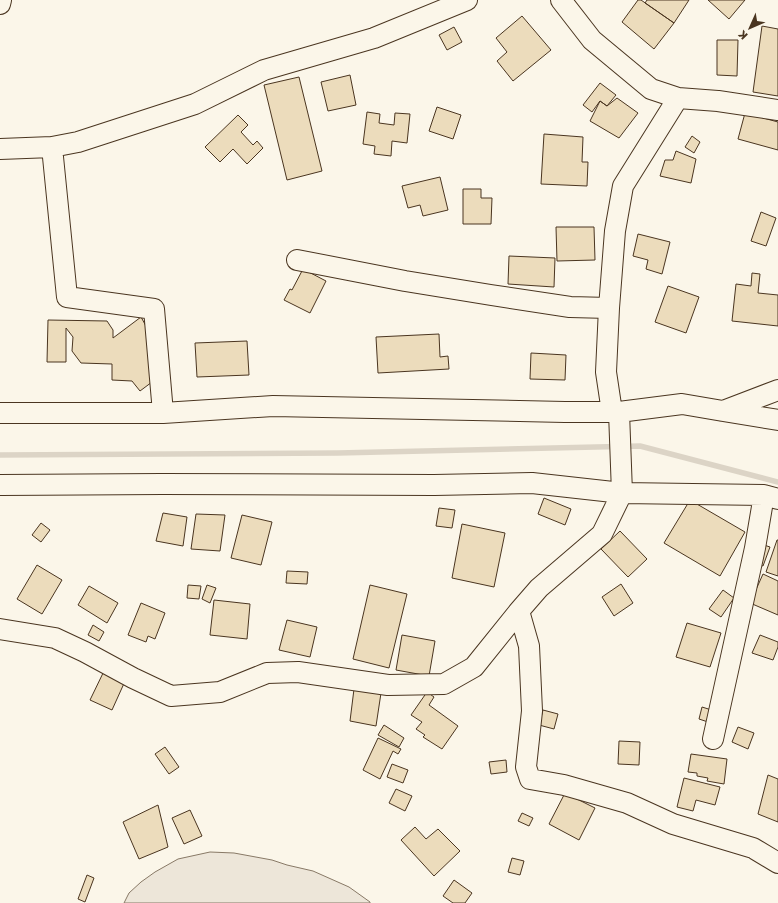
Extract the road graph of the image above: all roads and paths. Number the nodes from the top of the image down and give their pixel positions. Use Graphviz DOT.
graph roads {
  1 [pos="1,0"];
  2 [pos="467,0"];
  3 [pos="561,0"];
  4 [pos="0,4"];
  5 [pos="678,98"];
  6 [pos="778,110"];
  7 [pos="52,147"];
  8 [pos="0,149"];
  9 [pos="297,260"];
  10 [pos="609,308"];
  11 [pos="778,390"];
  12 [pos="723,411"];
  13 [pos="0,413"];
  14 [pos="163,413"];
  15 [pos="617,417"];
  16 [pos="778,420"];
  17 [pos="0,485"];
  18 [pos="622,492"];
  19 [pos="771,497"];
  20 [pos="519,611"];
  21 [pos="0,629"];
  22 [pos="713,738"];
  23 [pos="778,863"];
  1 -- 4 [label="street"];
  2 -- 7 [label="street"];
  3 -- 5 [label="street"];
  5 -- 6 [label="street"];
  5 -- 10 [label="street"];
  7 -- 8 [label="street"];
  7 -- 14 [label="street"];
  9 -- 10 [label="street"];
  10 -- 15 [label="street"];
  11 -- 12 [label="street"];
  12 -- 15 [label="street"];
  12 -- 16 [label="street"];
  13 -- 14 [label="street"];
  14 -- 15 [label="street"];
  15 -- 18 [label="street"];
  17 -- 18 [label="street"];
  18 -- 19 [label="street"];
  18 -- 20 [label="street"];
  19 -- 22 [label="street"];
  20 -- 21 [label="street"];
  20 -- 23 [label="street"];
}
